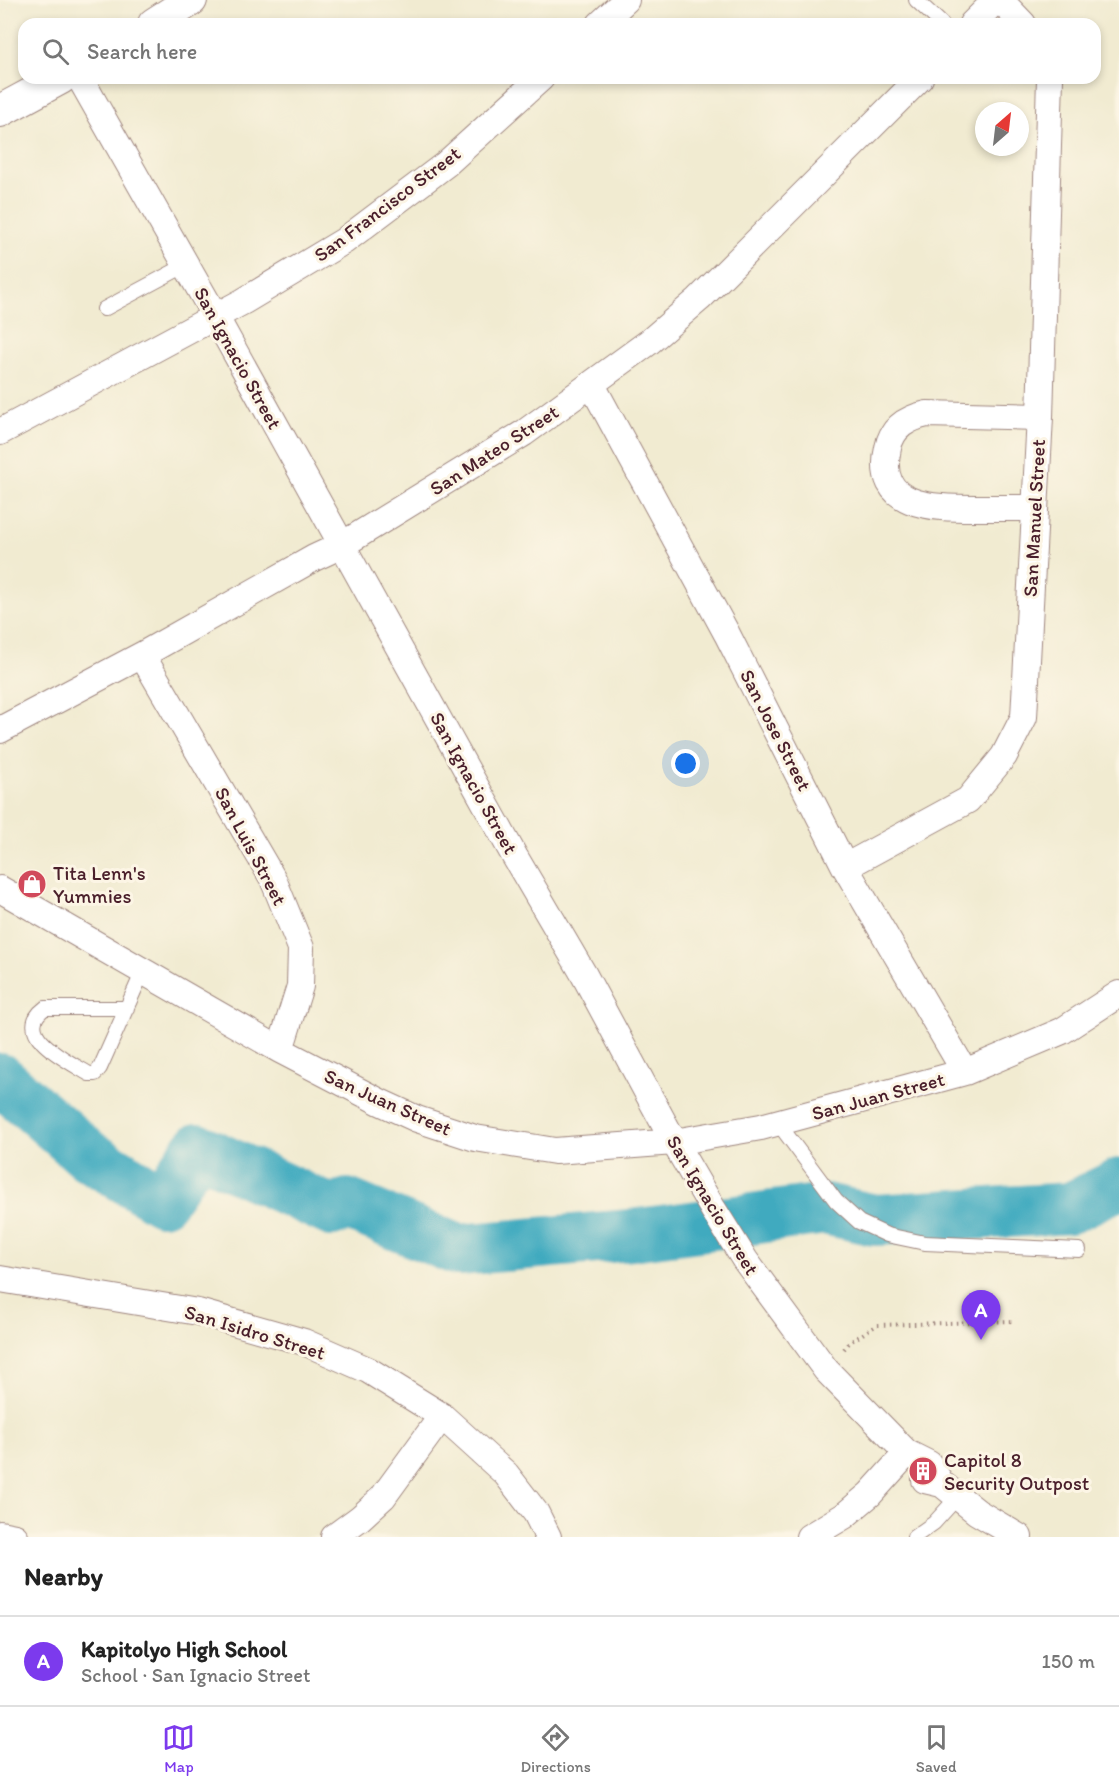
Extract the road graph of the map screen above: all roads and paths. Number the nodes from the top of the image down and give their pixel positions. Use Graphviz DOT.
graph roads {
  1 [pos="191,0"];
  2 [pos="626,0"];
  3 [pos="916,0"];
  4 [pos="998,0"];
  5 [pos="163,18"];
  6 [pos="606,18"];
  7 [pos="936,18"];
  8 [pos="978,18"];
  9 [pos="1017,18"];
  10 [pos="50,84"];
  11 [pos="83,84"];
  12 [pos="534,84"];
  13 [pos="914,84"];
  14 [pos="1050,84"];
  15 [pos="0,111"];
  16 [pos="186,265"];
  17 [pos="104,309"];
  18 [pos="215,316"];
  19 [pos="592,385"];
  20 [pos="1040,417"];
  21 [pos="0,432"];
  22 [pos="1035,508"];
  23 [pos="342,545"];
  24 [pos="142,655"];
  25 [pos="0,730"];
  26 [pos="844,867"];
  27 [pos="0,889"];
  28 [pos="143,971"];
  29 [pos="1119,994"];
  30 [pos="127,1008"];
  31 [pos="280,1050"];
  32 [pos="965,1072"];
  33 [pos="778,1123"];
  34 [pos="674,1142"];
  35 [pos="1079,1250"];
  36 [pos="0,1279"];
  37 [pos="1015,1321"];
  38 [pos="850,1342"];
  39 [pos="442,1416"];
  40 [pos="909,1455"];
  41 [pos="946,1490"];
  42 [pos="0,1534"];
  43 [pos="15,1537"];
  44 [pos="334,1537"];
  45 [pos="548,1537"];
  46 [pos="809,1537"];
  47 [pos="914,1537"];
  48 [pos="1019,1537"];
  1 -- 5 [label="street"];
  2 -- 6 [label="street"];
  3 -- 7 [label="lane"];
  4 -- 8 [label="street"];
  4 -- 9 [label="street"];
  10 -- 15 [label="street"];
  11 -- 16 [label="street, San Ignacio Street"];
  12 -- 18 [label="street, San Francisco Street"];
  13 -- 19 [label="street, San Mateo Street"];
  14 -- 20 [label="street, San Manuel Street"];
  16 -- 17 [label="lane"];
  16 -- 18 [label="street, San Ignacio Street"];
  18 -- 21 [label="street, San Francisco Street"];
  18 -- 23 [label="street, San Ignacio Street"];
  19 -- 23 [label="street, San Mateo Street"];
  19 -- 26 [label="street, San Jose Street"];
  20 -- 22 [label="street, San Manuel Street"];
  20 -- 22 [label="street"];
  22 -- 26 [label="street, San Manuel Street"];
  23 -- 24 [label="street, San Mateo Street"];
  23 -- 34 [label="street, San Ignacio Street"];
  24 -- 25 [label="street, San Mateo Street"];
  24 -- 31 [label="street, San Luis Street"];
  26 -- 32 [label="street, San Jose Street"];
  27 -- 28 [label="street, San Juan Street"];
  28 -- 30 [label="lane"];
  28 -- 31 [label="street, San Juan Street"];
  29 -- 32 [label="street, San Juan Street"];
  30 -- 30 [label="lane"];
  31 -- 34 [label="street, San Juan Street"];
  32 -- 33 [label="street, San Juan Street"];
  33 -- 34 [label="street, San Juan Street"];
  33 -- 35 [label="lane"];
  34 -- 40 [label="street, San Ignacio Street"];
  36 -- 39 [label="street, San Isidro Street"];
  37 -- 38 [label="path"];
  39 -- 44 [label="street"];
  39 -- 45 [label="street, San Isidro Street"];
  40 -- 41 [label="street, San Ignacio Street"];
  40 -- 46 [label="street"];
  41 -- 47 [label="lane"];
  41 -- 48 [label="street, San Ignacio Street"];
  42 -- 43 [label="street"];
}
